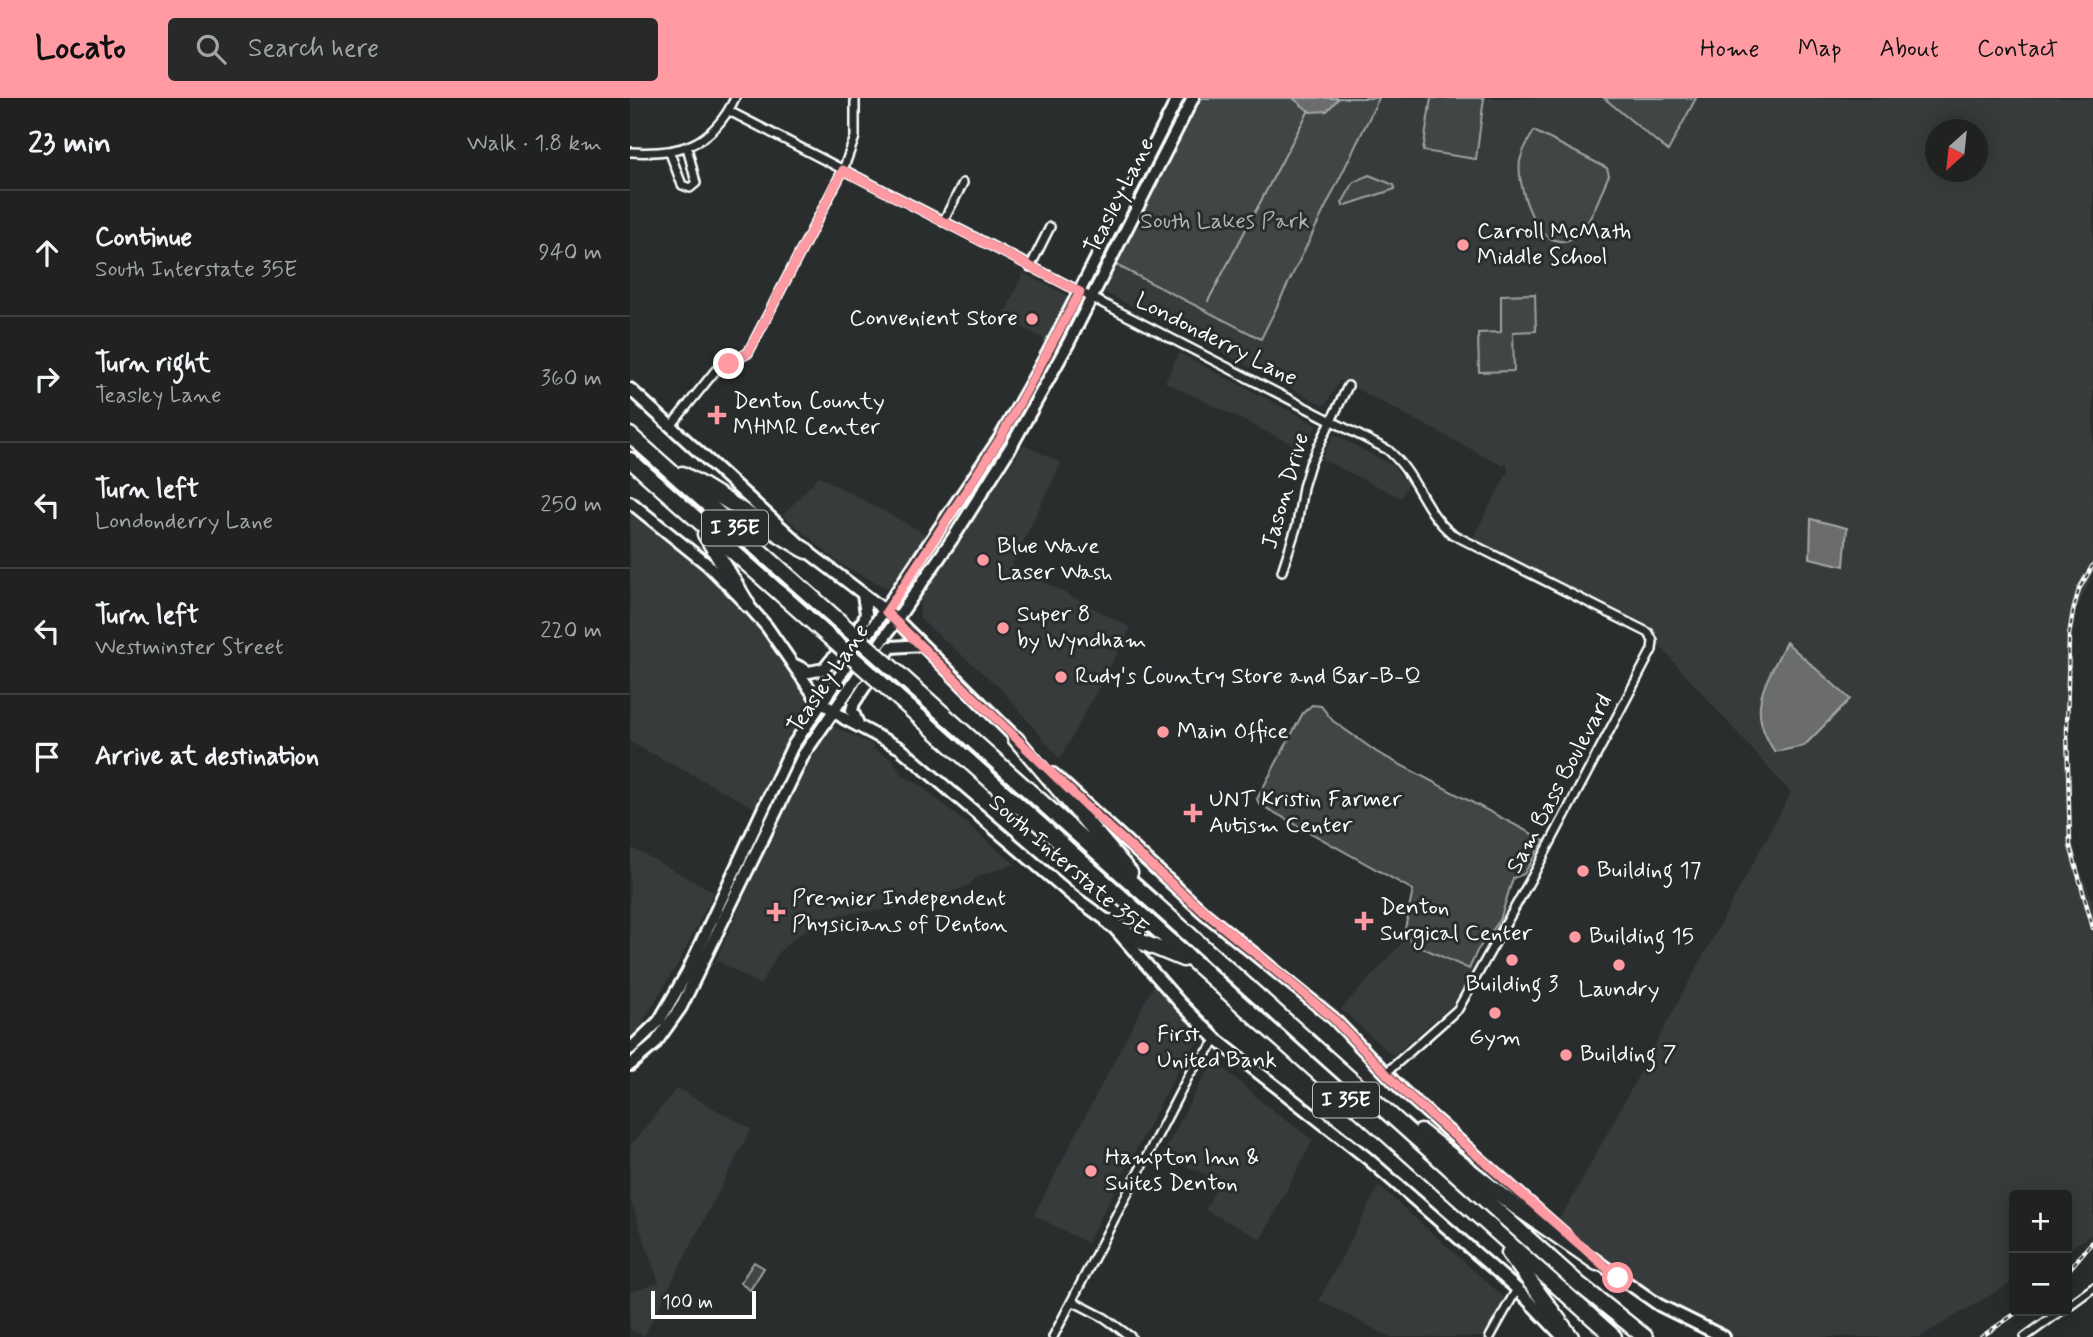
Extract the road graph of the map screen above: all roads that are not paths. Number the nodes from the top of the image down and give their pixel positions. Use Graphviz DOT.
graph roads {
  1 [pos="735,98"];
  2 [pos="855,98"];
  3 [pos="1178,98"];
  4 [pos="1193,98"];
  5 [pos="729,111"];
  6 [pos="687,147"];
  7 [pos="630,152"];
  8 [pos="670,153"];
  9 [pos="843,170"];
  10 [pos="963,183"];
  11 [pos="943,222"];
  12 [pos="1050,227"];
  13 [pos="1030,267"];
  14 [pos="1080,292"];
  15 [pos="1091,298"];
  16 [pos="1348,386"];
  17 [pos="630,389"];
  18 [pos="1329,419"];
  19 [pos="671,426"];
  20 [pos="630,435"];
  21 [pos="1000,439"];
  22 [pos="1012,445"];
  23 [pos="630,460"];
  24 [pos="662,463"];
  25 [pos="630,502"];
  26 [pos="697,520"];
  27 [pos="807,551"];
  28 [pos="1282,571"];
  29 [pos="863,595"];
  30 [pos="747,604"];
  31 [pos="886,612"];
  32 [pos="897,619"];
  33 [pos="1651,638"];
  34 [pos="922,645"];
  35 [pos="790,661"];
  36 [pos="822,702"];
  37 [pos="832,709"];
  38 [pos="858,724"];
  39 [pos="1015,738"];
  40 [pos="772,804"];
  41 [pos="1145,894"];
  42 [pos="1109,922"];
  43 [pos="1193,964"];
  44 [pos="1217,1040"];
  45 [pos="630,1049"];
  46 [pos="630,1065"];
  47 [pos="1387,1072"];
  48 [pos="1359,1089"];
  49 [pos="1498,1237"];
  50 [pos="1601,1265"];
  51 [pos="2093,1287"];
  52 [pos="1517,1289"];
  53 [pos="1072,1301"];
  54 [pos="2072,1303"];
  55 [pos="2054,1316"];
  56 [pos="1053,1337"];
  57 [pos="1131,1337"];
  58 [pos="1490,1337"];
  59 [pos="1563,1337"];
  60 [pos="1571,1337"];
  61 [pos="1614,1337"];
  62 [pos="1645,1337"];
  63 [pos="1724,1337"];
  64 [pos="2025,1337"];
  1 -- 5 [label="street"];
  2 -- 9 [label="street"];
  3 -- 14 [label="main road, Teasley Lane"];
  4 -- 15 [label="main road, Teasley Lane"];
  5 -- 6 [label="street"];
  5 -- 9 [label="street, Londonderry Lane"];
  6 -- 8 [label="street"];
  6 -- 8 [label="street"];
  7 -- 8 [label="street"];
  9 -- 11 [label="street, Londonderry Lane"];
  9 -- 19 [label="street"];
  10 -- 11 [label="street"];
  11 -- 13 [label="street, Londonderry Lane"];
  12 -- 13 [label="street"];
  13 -- 14 [label="street, Londonderry Lane"];
  14 -- 15 [label="street, Londonderry Lane"];
  14 -- 21 [label="main road, Teasley Lane"];
  15 -- 18 [label="street, Londonderry Lane"];
  15 -- 22 [label="main road, Teasley Lane"];
  16 -- 18 [label="street, Jason Drive"];
  17 -- 19 [label="main road"];
  18 -- 28 [label="street, Jason Drive"];
  18 -- 33 [label="street, Londonderry Lane"];
  19 -- 27 [label="main road"];
  20 -- 24 [label="highway, I 35E"];
  21 -- 22 [label="main road"];
  21 -- 31 [label="main road, Teasley Lane"];
  22 -- 32 [label="main road, Teasley Lane"];
  23 -- 26 [label="highway, I 35E"];
  24 -- 27 [label="highway"];
  24 -- 41 [label="highway, I 35E, bridge"];
  25 -- 30 [label="main road, South Interstate 35E"];
  26 -- 30 [label="highway"];
  26 -- 43 [label="highway, I 35E, bridge"];
  27 -- 29 [label="main road"];
  29 -- 31 [label="main road"];
  29 -- 35 [label="main road"];
  30 -- 35 [label="main road, South Interstate 35E"];
  31 -- 32 [label="main road"];
  31 -- 36 [label="main road, Teasley Lane"];
  32 -- 34 [label="main road"];
  32 -- 37 [label="main road, Teasley Lane"];
  33 -- 47 [label="street, Sam Bass Boulevard"];
  34 -- 38 [label="main road"];
  34 -- 39 [label="main road"];
  35 -- 36 [label="main road, South Interstate 35E"];
  36 -- 37 [label="main road, South Interstate 35E"];
  36 -- 40 [label="main road, Teasley Lane"];
  37 -- 38 [label="main road, South Interstate 35E"];
  37 -- 40 [label="main road, Teasley Lane"];
  38 -- 42 [label="main road, South Interstate 35E"];
  39 -- 41 [label="highway"];
  39 -- 47 [label="main road"];
  40 -- 45 [label="main road, Teasley Lane"];
  40 -- 46 [label="main road, Teasley Lane"];
  41 -- 48 [label="highway, I 35E"];
  42 -- 43 [label="highway"];
  42 -- 44 [label="main road, South Interstate 35E"];
  43 -- 49 [label="highway, I 35E"];
  44 -- 52 [label="main road, South Interstate 35E"];
  44 -- 53 [label="street"];
  47 -- 50 [label="main road"];
  48 -- 50 [label="highway"];
  48 -- 62 [label="highway, I 35E"];
  49 -- 60 [label="highway"];
  49 -- 61 [label="highway, I 35E"];
  50 -- 63 [label="main road"];
  51 -- 54 [label="street"];
  52 -- 58 [label="street"];
  52 -- 59 [label="main road, South Interstate 35E"];
  53 -- 56 [label="street"];
  53 -- 57 [label="street"];
  55 -- 64 [label="street"];
}
